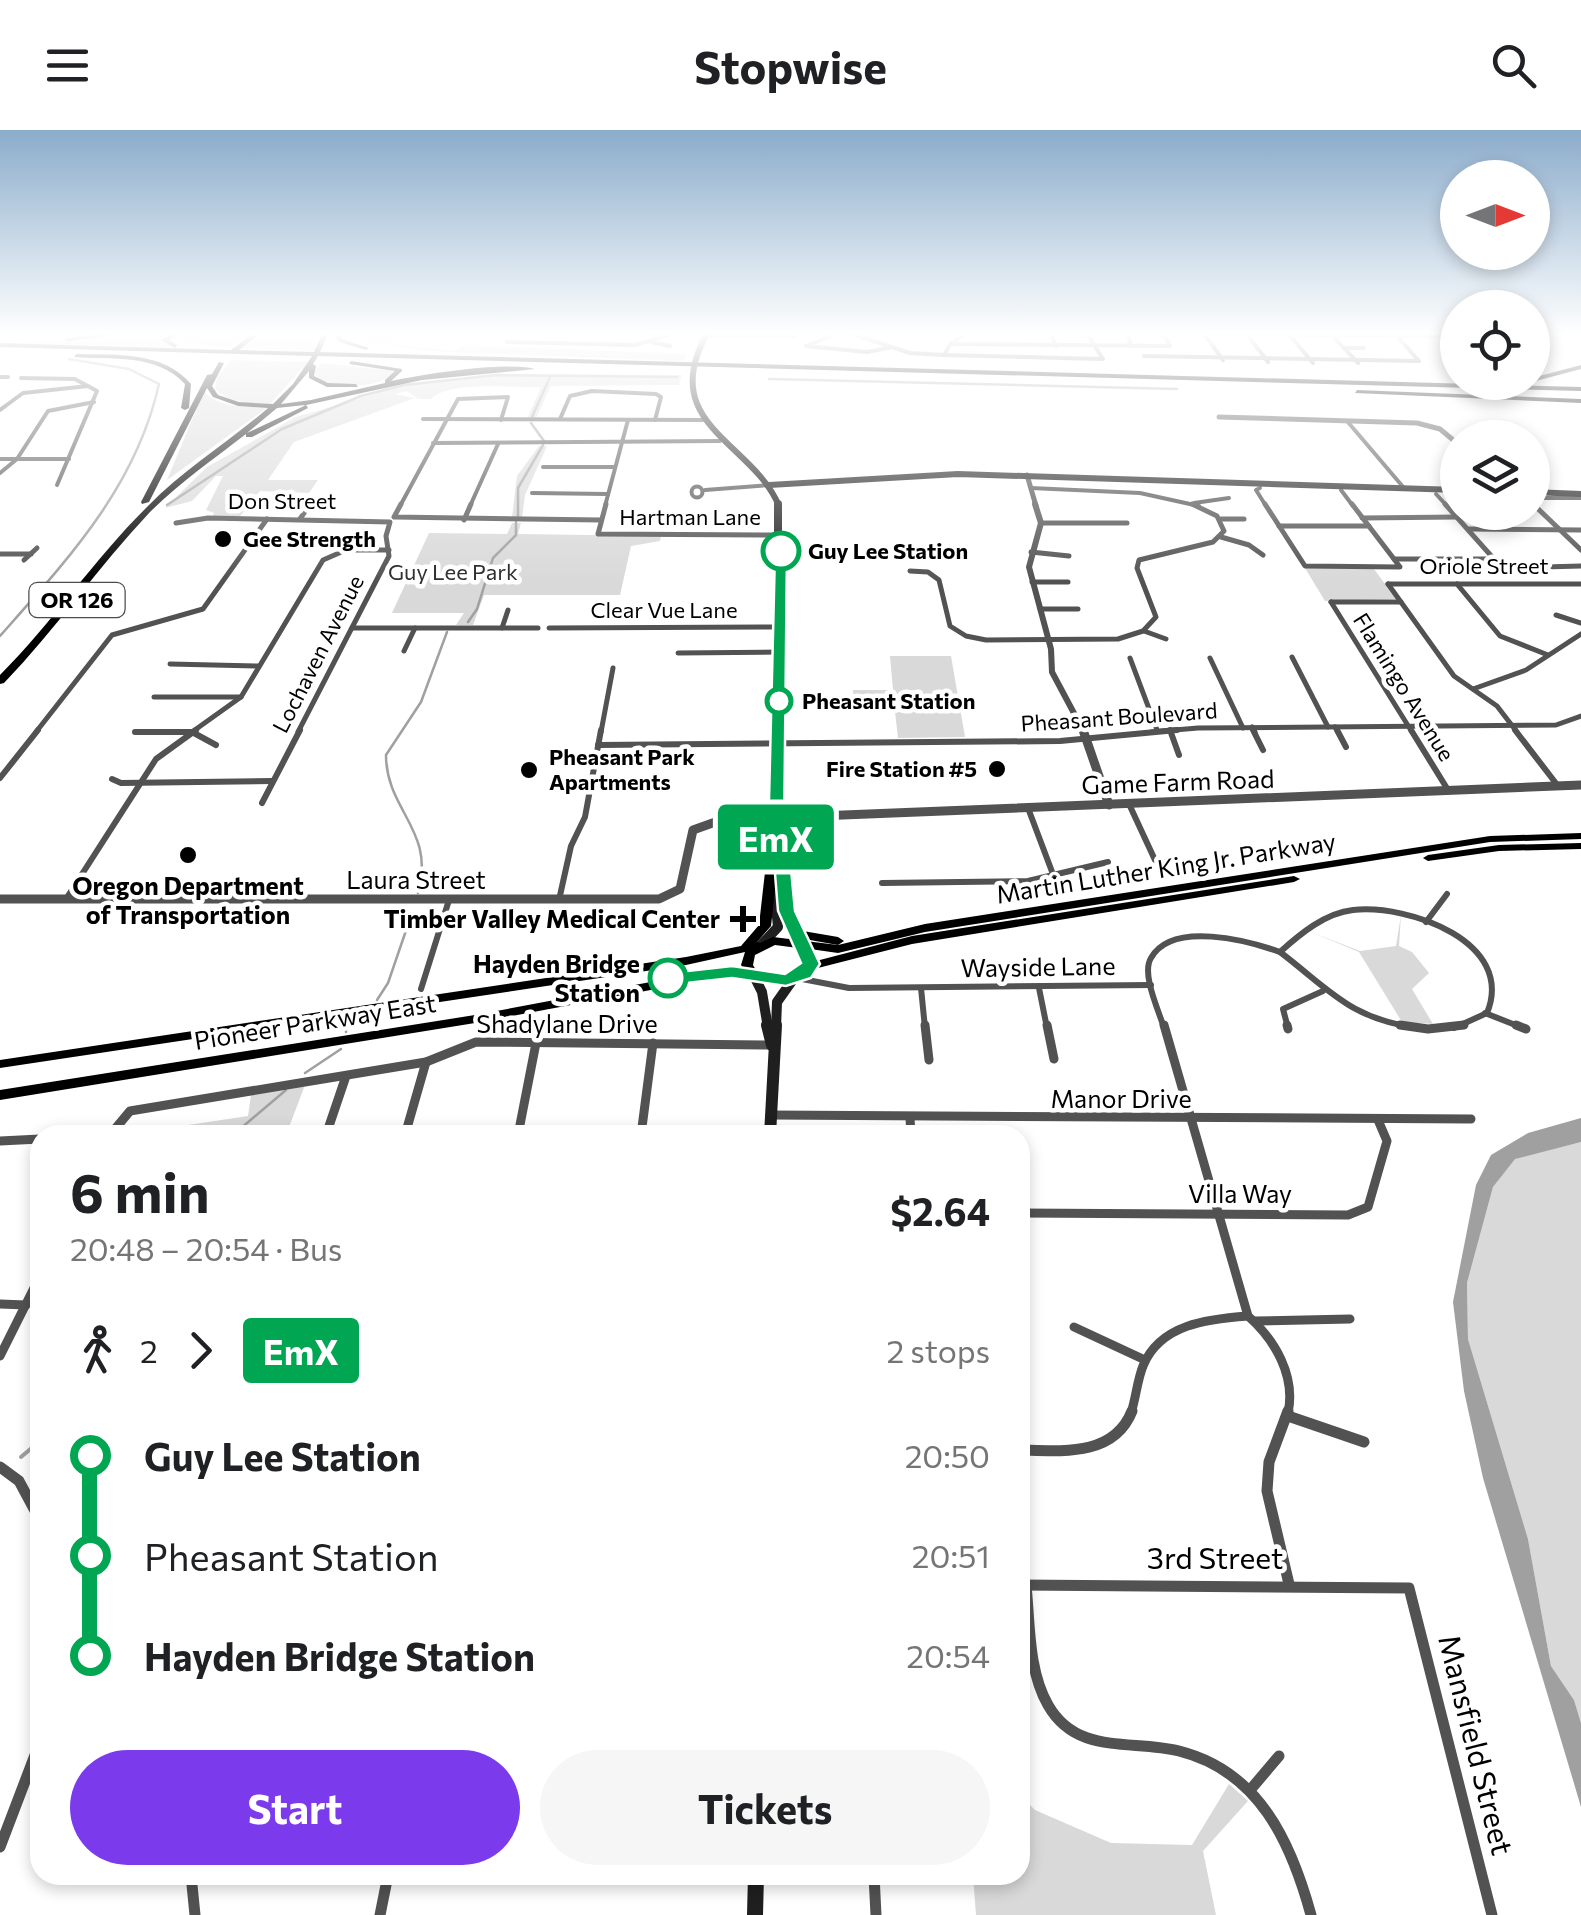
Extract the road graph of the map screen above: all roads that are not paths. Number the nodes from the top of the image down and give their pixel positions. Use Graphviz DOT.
graph roads {
  1 [pos="45,415"];
  2 [pos="88,415"];
  3 [pos="184,415"];
  4 [pos="188,415"];
  5 [pos="263,415"];
  6 [pos="287,415"];
  7 [pos="449,415"];
  8 [pos="503,415"];
  9 [pos="562,415"];
  10 [pos="657,415"];
  11 [pos="700,415"];
  12 [pos="1219,417"];
  13 [pos="423,419"];
  14 [pos="446,420"];
  15 [pos="501,420"];
  16 [pos="560,420"];
  17 [pos="628,420"];
  18 [pos="656,420"];
  19 [pos="702,420"];
  20 [pos="1347,421"];
  21 [pos="1440,428"];
  22 [pos="180,433"];
  23 [pos="720,441"];
  24 [pos="434,444"];
  25 [pos="498,444"];
  26 [pos="622,444"];
  27 [pos="0,459"];
  28 [pos="17,459"];
  29 [pos="69,460"];
  30 [pos="542,467"];
  31 [pos="615,467"];
  32 [pos="0,473"];
  33 [pos="1027,475"];
  34 [pos="173,484"];
  35 [pos="57,485"];
  36 [pos="769,485"];
  37 [pos="1031,488"];
  38 [pos="1260,488"];
  39 [pos="1404,488"];
  40 [pos="1440,489"];
  41 [pos="1341,490"];
  42 [pos="705,491"];
  43 [pos="532,493"];
  44 [pos="608,494"];
  45 [pos="1436,494"];
  46 [pos="1581,496"];
  47 [pos="314,497"];
  48 [pos="1550,497"];
  49 [pos="1229,498"];
  50 [pos="1440,499"];
  51 [pos="1193,503"];
  52 [pos="1084,514"];
  53 [pos="1244,518"];
  54 [pos="1362,518"];
  55 [pos="1440,518"];
  56 [pos="1550,518"];
  57 [pos="266,519"];
  58 [pos="300,519"];
  59 [pos="392,519"];
  60 [pos="1222,519"];
  61 [pos="464,520"];
  62 [pos="601,520"];
  63 [pos="1041,522"];
  64 [pos="176,523"];
  65 [pos="1128,523"];
  66 [pos="1084,525"];
  67 [pos="1279,526"];
  68 [pos="1369,526"];
  69 [pos="1469,530"];
  70 [pos="1550,530"];
  71 [pos="1561,530"];
  72 [pos="1581,530"];
  73 [pos="781,535"];
  74 [pos="1221,537"];
  75 [pos="37,548"];
  76 [pos="1188,549"];
  77 [pos="390,550"];
  78 [pos="1581,550"];
  79 [pos="1031,552"];
  80 [pos="0,554"];
  81 [pos="30,554"];
  82 [pos="1197,555"];
  83 [pos="1263,555"];
  84 [pos="1069,556"];
  85 [pos="1394,559"];
  86 [pos="1494,559"];
  87 [pos="24,560"];
  88 [pos="1581,566"];
  89 [pos="910,571"];
  90 [pos="1032,582"];
  91 [pos="1068,582"];
  92 [pos="1456,584"];
  93 [pos="1581,584"];
  94 [pos="1400,602"];
  95 [pos="1040,608"];
  96 [pos="1078,609"];
  97 [pos="508,610"];
  98 [pos="1556,615"];
  99 [pos="1581,623"];
  100 [pos="780,627"];
  101 [pos="352,628"];
  102 [pos="415,628"];
  103 [pos="502,628"];
  104 [pos="538,628"];
  105 [pos="549,628"];
  106 [pos="1144,631"];
  107 [pos="1581,634"];
  108 [pos="1166,639"];
  109 [pos="1049,640"];
  110 [pos="404,652"];
  111 [pos="678,652"];
  112 [pos="779,652"];
  113 [pos="1548,655"];
  114 [pos="1130,658"];
  115 [pos="1210,658"];
  116 [pos="1292,658"];
  117 [pos="170,664"];
  118 [pos="260,666"];
  119 [pos="614,668"];
  120 [pos="0,671"];
  121 [pos="0,681"];
  122 [pos="1473,689"];
  123 [pos="154,697"];
  124 [pos="241,697"];
  125 [pos="1581,716"];
  126 [pos="1408,726"];
  127 [pos="1513,726"];
  128 [pos="1332,727"];
  129 [pos="1243,728"];
  130 [pos="1252,728"];
  131 [pos="1170,729"];
  132 [pos="1158,730"];
  133 [pos="136,732"];
  134 [pos="192,732"];
  135 [pos="1088,739"];
  136 [pos="778,743"];
  137 [pos="216,745"];
  138 [pos="598,745"];
  139 [pos="1346,747"];
  140 [pos="1263,750"];
  141 [pos="1179,755"];
  142 [pos="0,778"];
  143 [pos="112,779"];
  144 [pos="142,782"];
  145 [pos="272,782"];
  146 [pos="1581,785"];
  147 [pos="1558,786"];
  148 [pos="1448,790"];
  149 [pos="262,803"];
  150 [pos="1109,804"];
  151 [pos="1129,804"];
  152 [pos="1028,808"];
  153 [pos="776,818"];
  154 [pos="1581,836"];
  155 [pos="776,842"];
  156 [pos="1581,846"];
  157 [pos="1108,862"];
  158 [pos="771,872"];
  159 [pos="1162,872"];
  160 [pos="1054,876"];
  161 [pos="882,883"];
  162 [pos="1447,894"];
  163 [pos="0,899"];
  164 [pos="66,899"];
  165 [pos="448,900"];
  166 [pos="559,900"];
  167 [pos="1426,922"];
  168 [pos="800,941"];
  169 [pos="760,945"];
  170 [pos="743,949"];
  171 [pos="1280,952"];
  172 [pos="810,967"];
  173 [pos="754,975"];
  174 [pos="795,978"];
  175 [pos="820,980"];
  176 [pos="1151,985"];
  177 [pos="921,988"];
  178 [pos="1039,988"];
  179 [pos="422,989"];
  180 [pos="1324,992"];
  181 [pos="1485,1012"];
  182 [pos="1288,1028"];
  183 [pos="1526,1029"];
  184 [pos="536,1043"];
  185 [pos="652,1043"];
  186 [pos="772,1045"];
  187 [pos="1054,1058"];
  188 [pos="929,1060"];
  189 [pos="426,1062"];
  190 [pos="0,1064"];
  191 [pos="346,1076"];
  192 [pos="0,1095"];
  193 [pos="770,1115"];
  194 [pos="910,1118"];
  195 [pos="1472,1119"];
  196 [pos="1191,1120"];
  197 [pos="1378,1120"];
  198 [pos="118,1125"];
  199 [pos="329,1125"];
  200 [pos="408,1125"];
  201 [pos="520,1125"];
  202 [pos="642,1125"];
  203 [pos="770,1125"];
  204 [pos="910,1125"];
  205 [pos="30,1139"];
  206 [pos="0,1140"];
  207 [pos="1030,1213"];
  208 [pos="1219,1214"];
  209 [pos="30,1296"];
  210 [pos="0,1304"];
  211 [pos="26,1304"];
  212 [pos="1252,1318"];
  213 [pos="1350,1319"];
  214 [pos="1074,1327"];
  215 [pos="0,1356"];
  216 [pos="1145,1360"];
  217 [pos="1288,1416"];
  218 [pos="1364,1442"];
  219 [pos="1030,1450"];
  220 [pos="0,1466"];
  221 [pos="30,1501"];
  222 [pos="1289,1584"];
  223 [pos="1030,1585"];
  224 [pos="1409,1588"];
  225 [pos="1030,1631"];
  226 [pos="1279,1756"];
  227 [pos="30,1768"];
  228 [pos="1251,1789"];
  229 [pos="0,1847"];
  230 [pos="192,1885"];
  231 [pos="386,1885"];
  232 [pos="756,1885"];
  233 [pos="874,1885"];
  234 [pos="196,1915"];
  235 [pos="380,1915"];
  236 [pos="755,1915"];
  237 [pos="876,1915"];
  238 [pos="1311,1915"];
  239 [pos="1492,1915"];
  1 -- 28 [label="street"];
  2 -- 29 [label="street"];
  3 -- 22 [label="highway"];
  4 -- 22 [label="highway, OR 126"];
  5 -- 34 [label="highway, OR 126"];
  6 -- 34 [label="highway"];
  7 -- 14 [label="street"];
  8 -- 15 [label="street"];
  9 -- 16 [label="street"];
  10 -- 18 [label="street"];
  11 -- 19 [label="main road"];
  12 -- 20 [label="street"];
  13 -- 14 [label="street"];
  14 -- 15 [label="street"];
  14 -- 24 [label="street"];
  15 -- 16 [label="street"];
  16 -- 17 [label="street"];
  17 -- 18 [label="street"];
  17 -- 26 [label="street"];
  18 -- 19 [label="street"];
  19 -- 23 [label="main road"];
  20 -- 21 [label="street"];
  20 -- 39 [label="street"];
  22 -- 120 [label="highway, OR 126"];
  23 -- 26 [label="street"];
  23 -- 36 [label="main road"];
  24 -- 25 [label="street"];
  24 -- 59 [label="street"];
  25 -- 26 [label="street"];
  25 -- 61 [label="street"];
  26 -- 31 [label="street"];
  27 -- 28 [label="street"];
  28 -- 29 [label="street"];
  28 -- 32 [label="street"];
  29 -- 35 [label="street"];
  30 -- 31 [label="street"];
  31 -- 44 [label="street"];
  33 -- 36 [label="main road"];
  33 -- 37 [label="street"];
  33 -- 39 [label="main road"];
  34 -- 121 [label="highway, OR 126"];
  36 -- 42 [label="street"];
  36 -- 73 [label="main road"];
  37 -- 51 [label="street"];
  37 -- 63 [label="street"];
  38 -- 67 [label="street"];
  39 -- 40 [label="main road"];
  41 -- 54 [label="street"];
  43 -- 44 [label="street"];
  44 -- 62 [label="street"];
  45 -- 50 [label="street"];
  46 -- 48 [label="main road"];
  47 -- 58 [label="street"];
  49 -- 51 [label="street"];
  51 -- 60 [label="street"];
  52 -- 66 [label="street"];
  53 -- 60 [label="street"];
  54 -- 55 [label="street"];
  54 -- 68 [label="street"];
  56 -- 71 [label="street"];
  57 -- 58 [label="street, Don Street"];
  57 -- 64 [label="street, Don Street"];
  57 -- 142 [label="street"];
  58 -- 59 [label="street, Don Street"];
  59 -- 61 [label="street, Don Street"];
  59 -- 77 [label="street, Lochaven Avenue"];
  60 -- 74 [label="street"];
  61 -- 62 [label="street, Don Street"];
  62 -- 73 [label="street, Hartman Lane"];
  63 -- 66 [label="street"];
  63 -- 79 [label="street"];
  65 -- 66 [label="street"];
  67 -- 68 [label="street"];
  67 -- 85 [label="street"];
  68 -- 85 [label="street"];
  69 -- 86 [label="street"];
  70 -- 71 [label="street"];
  71 -- 72 [label="street"];
  71 -- 78 [label="street"];
  73 -- 100 [label="main road"];
  74 -- 76 [label="street"];
  74 -- 83 [label="street"];
  75 -- 81 [label="street"];
  76 -- 82 [label="street"];
  76 -- 106 [label="street"];
  77 -- 101 [label="street, Lochaven Avenue"];
  77 -- 118 [label="street"];
  79 -- 84 [label="street"];
  79 -- 90 [label="street"];
  80 -- 81 [label="street"];
  81 -- 87 [label="street"];
  85 -- 86 [label="street"];
  86 -- 88 [label="street"];
  89 -- 109 [label="street"];
  90 -- 91 [label="street"];
  90 -- 95 [label="street"];
  92 -- 93 [label="street, Oriole Street"];
  92 -- 94 [label="street, Oriole Street"];
  92 -- 113 [label="street"];
  94 -- 122 [label="street"];
  94 -- 126 [label="street, Flamingo Avenue"];
  95 -- 96 [label="street"];
  95 -- 109 [label="street"];
  97 -- 103 [label="street"];
  98 -- 99 [label="street"];
  100 -- 105 [label="street, Clear Vue Lane"];
  100 -- 112 [label="main road"];
  101 -- 102 [label="street"];
  101 -- 145 [label="street, Lochaven Avenue"];
  102 -- 103 [label="street"];
  102 -- 110 [label="street"];
  103 -- 104 [label="street"];
  106 -- 108 [label="street"];
  106 -- 109 [label="street"];
  107 -- 113 [label="street"];
  109 -- 135 [label="street"];
  111 -- 112 [label="street"];
  112 -- 136 [label="main road"];
  113 -- 122 [label="street"];
  114 -- 132 [label="street"];
  115 -- 129 [label="street"];
  116 -- 128 [label="street"];
  117 -- 118 [label="street"];
  118 -- 124 [label="street"];
  119 -- 138 [label="street"];
  122 -- 127 [label="street"];
  123 -- 124 [label="street"];
  124 -- 134 [label="street"];
  125 -- 127 [label="street, Pheasant Boulevard"];
  126 -- 127 [label="street, Pheasant Boulevard"];
  126 -- 128 [label="street, Pheasant Boulevard"];
  126 -- 148 [label="street, Flamingo Avenue"];
  127 -- 147 [label="street"];
  128 -- 130 [label="street, Pheasant Boulevard"];
  128 -- 139 [label="street"];
  129 -- 130 [label="street, Pheasant Boulevard"];
  129 -- 131 [label="street, Pheasant Boulevard"];
  130 -- 140 [label="street"];
  131 -- 132 [label="street, Pheasant Boulevard"];
  131 -- 141 [label="street"];
  132 -- 135 [label="street, Pheasant Boulevard"];
  133 -- 134 [label="street"];
  134 -- 137 [label="street"];
  134 -- 144 [label="street"];
  135 -- 136 [label="street, Pheasant Boulevard"];
  135 -- 150 [label="street"];
  136 -- 138 [label="street, Pheasant Boulevard"];
  136 -- 153 [label="main road"];
  138 -- 166 [label="street"];
  143 -- 144 [label="street"];
  144 -- 145 [label="street"];
  144 -- 164 [label="street"];
  145 -- 149 [label="street, Lochaven Avenue"];
  146 -- 147 [label="street, Game Farm Road"];
  147 -- 148 [label="street, Game Farm Road"];
  148 -- 151 [label="street, Game Farm Road"];
  150 -- 151 [label="street, Game Farm Road"];
  150 -- 152 [label="street, Game Farm Road"];
  151 -- 159 [label="street"];
  152 -- 153 [label="street, Game Farm Road"];
  152 -- 160 [label="street"];
  153 -- 155 [label="main road"];
  153 -- 166 [label="street, Laura Street"];
  154 -- 168 [label="main road, Martin Luther King Jr. Parkway"];
  155 -- 158 [label="main road"];
  155 -- 168 [label="main road"];
  156 -- 172 [label="main road, Martin Luther King Jr. Parkway"];
  157 -- 160 [label="street"];
  158 -- 169 [label="main road"];
  158 -- 170 [label="main road"];
  160 -- 161 [label="street"];
  162 -- 167 [label="street"];
  163 -- 164 [label="street, Laura Street"];
  164 -- 165 [label="street, Laura Street"];
  165 -- 166 [label="street, Laura Street"];
  165 -- 179 [label="street"];
  167 -- 171 [label="street"];
  167 -- 181 [label="street"];
  168 -- 169 [label="main road, Martin Luther King Jr. Parkway"];
  168 -- 172 [label="main road"];
  169 -- 170 [label="main road, Martin Luther King Jr. Parkway"];
  169 -- 173 [label="main road"];
  170 -- 190 [label="main road, Martin Luther King Jr. Parkway"];
  171 -- 176 [label="street, Wayside Lane"];
  171 -- 180 [label="street"];
  172 -- 174 [label="main road"];
  172 -- 175 [label="street"];
  173 -- 174 [label="main road, Pioneer Parkway East"];
  173 -- 186 [label="main road"];
  173 -- 192 [label="main road, Pioneer Parkway East"];
  174 -- 175 [label="street, Wayside Lane"];
  174 -- 186 [label="main road"];
  175 -- 177 [label="street, Wayside Lane"];
  176 -- 178 [label="street, Wayside Lane"];
  176 -- 196 [label="street"];
  177 -- 178 [label="street, Wayside Lane"];
  177 -- 188 [label="street"];
  178 -- 187 [label="street"];
  180 -- 181 [label="street"];
  180 -- 182 [label="street"];
  181 -- 183 [label="street"];
  184 -- 185 [label="street, Shadylane Drive"];
  184 -- 189 [label="street, Shadylane Drive"];
  184 -- 201 [label="street"];
  185 -- 186 [label="street, Shadylane Drive"];
  185 -- 202 [label="street"];
  186 -- 193 [label="main road"];
  189 -- 191 [label="street, Shadylane Drive"];
  189 -- 200 [label="street"];
  191 -- 198 [label="street, Shadylane Drive"];
  191 -- 199 [label="street"];
  193 -- 194 [label="street, Manor Drive"];
  193 -- 203 [label="main road"];
  194 -- 196 [label="street, Manor Drive"];
  194 -- 204 [label="street"];
  195 -- 197 [label="street, Manor Drive"];
  196 -- 197 [label="street, Manor Drive"];
  196 -- 208 [label="street"];
  197 -- 208 [label="street, Villa Way"];
  205 -- 206 [label="street"];
  207 -- 208 [label="street, Villa Way"];
  208 -- 212 [label="street"];
  209 -- 211 [label="street"];
  210 -- 211 [label="street"];
  211 -- 215 [label="street"];
  212 -- 213 [label="street"];
  212 -- 216 [label="street"];
  212 -- 217 [label="street"];
  214 -- 216 [label="street"];
  216 -- 219 [label="street"];
  217 -- 218 [label="street"];
  217 -- 222 [label="street"];
  220 -- 221 [label="street"];
  222 -- 223 [label="street, 3rd Street"];
  222 -- 224 [label="street, 3rd Street"];
  224 -- 239 [label="street, Mansfield Street"];
  225 -- 228 [label="street"];
  226 -- 228 [label="street"];
  227 -- 229 [label="street"];
  228 -- 238 [label="street"];
  230 -- 234 [label="street"];
  231 -- 235 [label="street"];
  232 -- 236 [label="main road"];
  233 -- 237 [label="street"];
}
